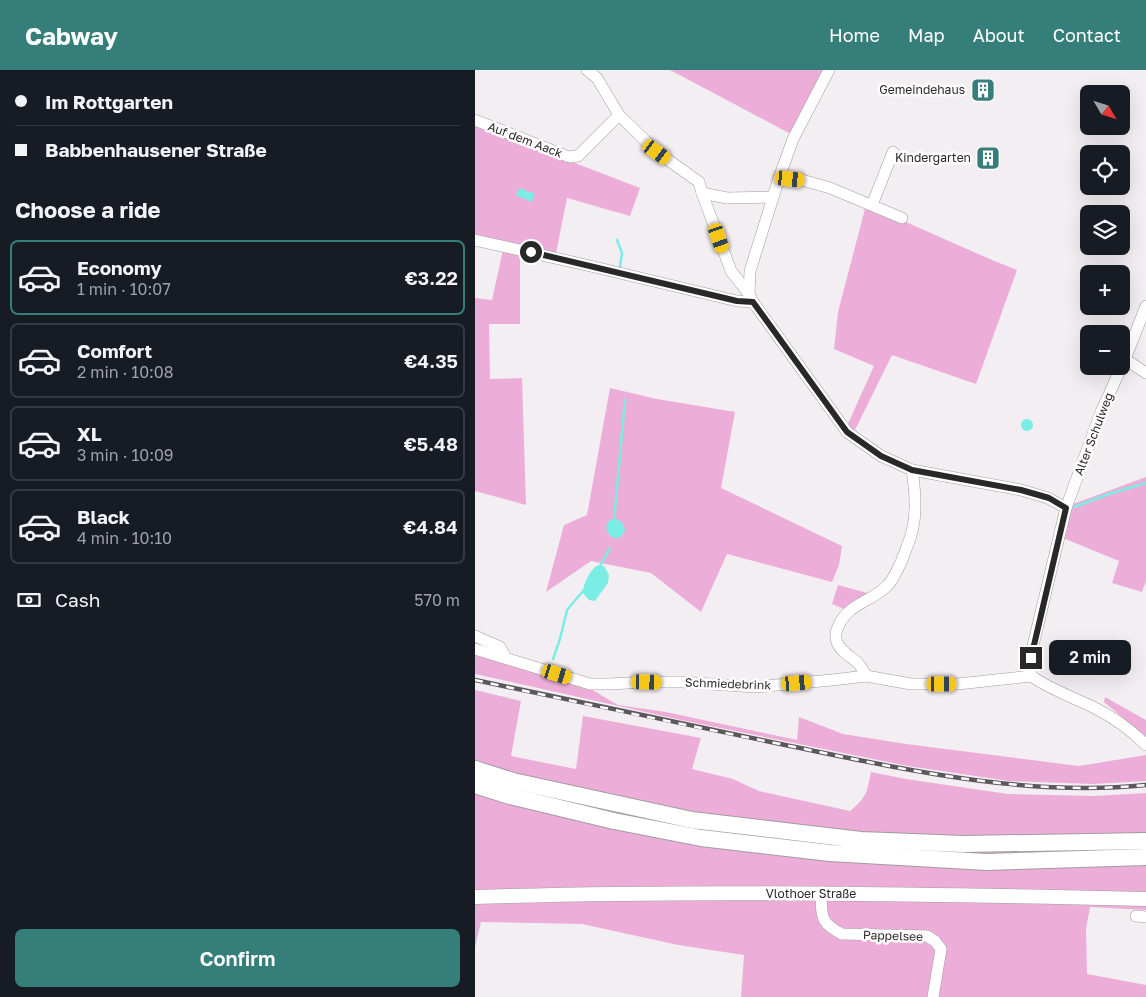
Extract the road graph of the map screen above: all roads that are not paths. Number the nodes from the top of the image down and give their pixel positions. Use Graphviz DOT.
graph roads {
  1 [pos="587,70"];
  2 [pos="829,70"];
  3 [pos="619,116"];
  4 [pos="475,120"];
  5 [pos="893,152"];
  6 [pos="779,178"];
  7 [pos="703,193"];
  8 [pos="773,197"];
  9 [pos="872,205"];
  10 [pos="902,218"];
  11 [pos="475,240"];
  12 [pos="751,298"];
  13 [pos="1146,306"];
  14 [pos="1130,346"];
  15 [pos="1130,363"];
  16 [pos="1146,374"];
  17 [pos="1118,375"];
  18 [pos="912,470"];
  19 [pos="1066,508"];
  20 [pos="475,636"];
  21 [pos="475,649"];
  22 [pos="506,658"];
  23 [pos="866,676"];
  24 [pos="1031,676"];
  25 [pos="1146,745"];
  26 [pos="475,769"];
  27 [pos="475,785"];
  28 [pos="1146,841"];
  29 [pos="1146,857"];
  30 [pos="821,894"];
  31 [pos="475,898"];
  32 [pos="1146,899"];
  33 [pos="933,997"];
  1 -- 3 [label="street"];
  2 -- 6 [label="street"];
  3 -- 4 [label="street, Auf dem Aack"];
  3 -- 7 [label="street"];
  5 -- 9 [label="street"];
  6 -- 8 [label="street"];
  6 -- 9 [label="street"];
  7 -- 8 [label="street"];
  7 -- 12 [label="street"];
  8 -- 12 [label="street"];
  9 -- 10 [label="street"];
  11 -- 12 [label="street"];
  12 -- 18 [label="street"];
  13 -- 14 [label="street, Alter Schulweg"];
  15 -- 16 [label="street"];
  17 -- 19 [label="street, Alter Schulweg"];
  18 -- 19 [label="street"];
  18 -- 23 [label="street"];
  19 -- 24 [label="street, Alter Schulweg"];
  20 -- 22 [label="street"];
  21 -- 22 [label="street, Schmiedebrink"];
  22 -- 23 [label="street, Schmiedebrink"];
  23 -- 24 [label="street, Schmiedebrink"];
  24 -- 25 [label="street"];
  26 -- 28 [label="highway"];
  27 -- 29 [label="highway"];
  30 -- 31 [label="main road, Vlothoer Straße"];
  30 -- 32 [label="main road, Vlothoer Straße"];
  30 -- 33 [label="street, Pappelsee"];
}
